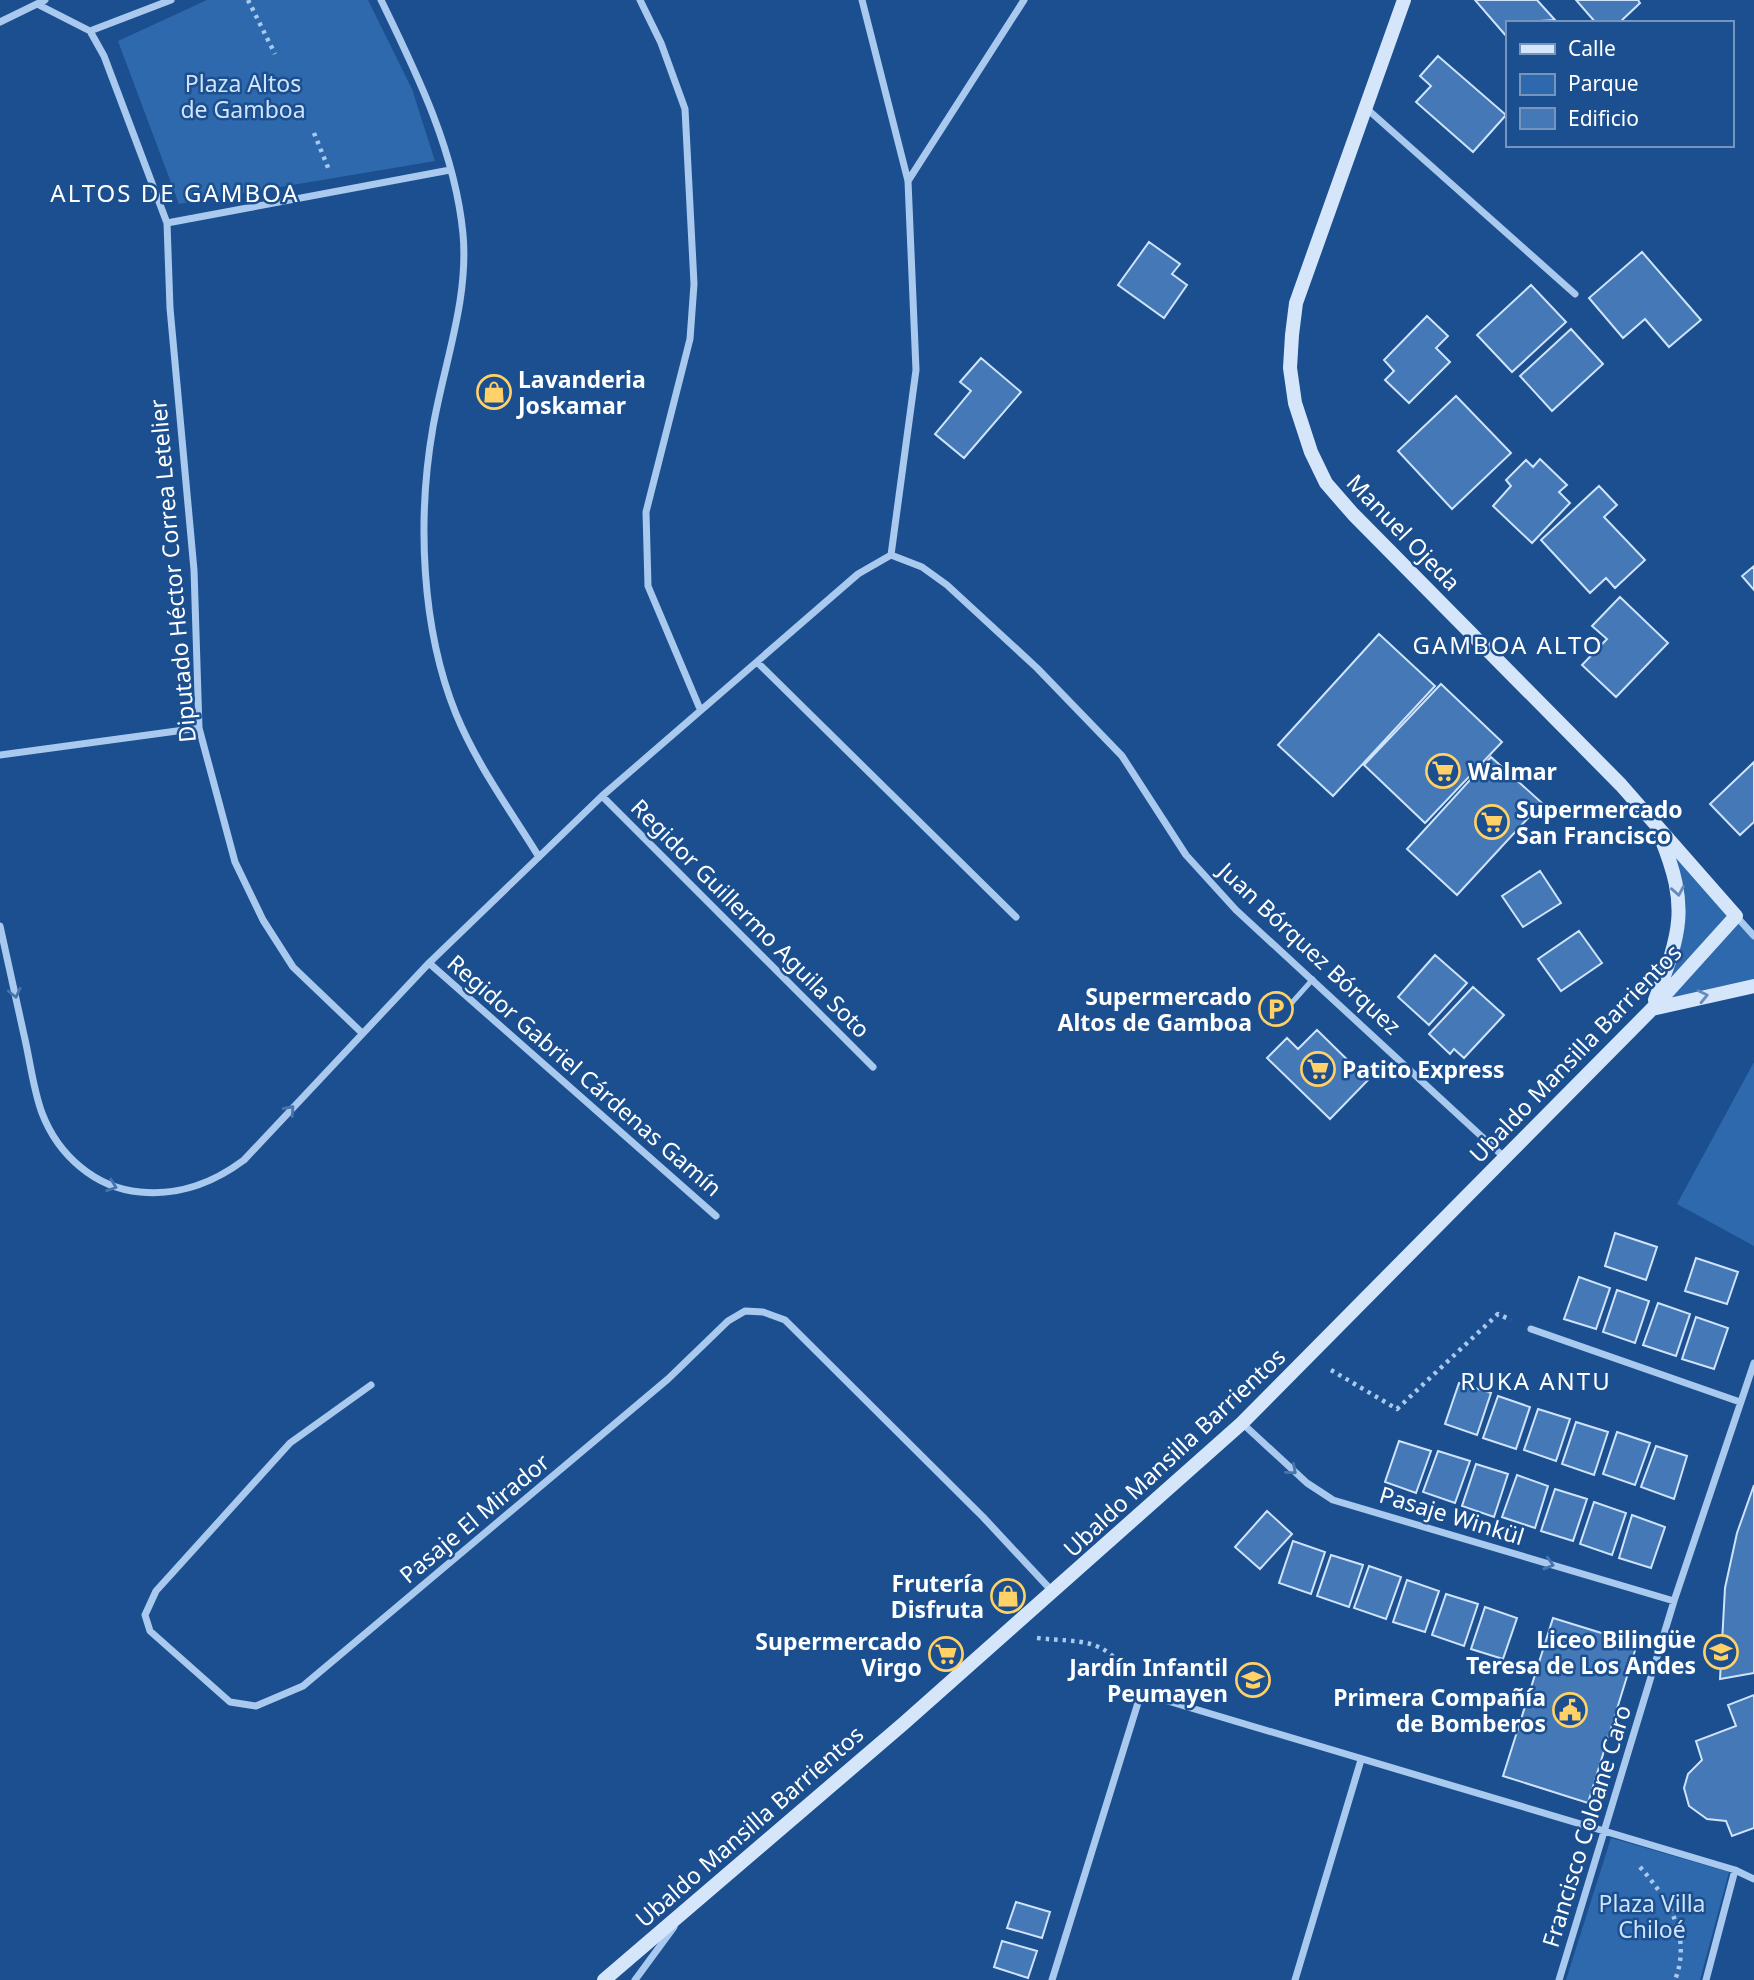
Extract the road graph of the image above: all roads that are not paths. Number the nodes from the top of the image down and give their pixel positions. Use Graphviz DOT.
graph roads {
  1 [pos="171,0"];
  2 [pos="381,0"];
  3 [pos="640,0"];
  4 [pos="862,0"];
  5 [pos="1024,0"];
  6 [pos="1404,0"];
  7 [pos="42,3"];
  8 [pos="0,22"];
  9 [pos="90,31"];
  10 [pos="1366,108"];
  11 [pos="450,170"];
  12 [pos="908,181"];
  13 [pos="167,223"];
  14 [pos="1575,294"];
  15 [pos="891,555"];
  16 [pos="758,663"];
  17 [pos="700,709"];
  18 [pos="200,728"];
  19 [pos="0,755"];
  20 [pos="602,796"];
  21 [pos="1656,827"];
  22 [pos="539,857"];
  23 [pos="1736,916"];
  24 [pos="1016,917"];
  25 [pos="0,926"];
  26 [pos="1754,936"];
  27 [pos="429,962"];
  28 [pos="1313,979"];
  29 [pos="1754,986"];
  30 [pos="1652,1009"];
  31 [pos="1280,1016"];
  32 [pos="361,1032"];
  33 [pos="873,1067"];
  34 [pos="1506,1158"];
  35 [pos="716,1216"];
  36 [pos="1531,1329"];
  37 [pos="1754,1363"];
  38 [pos="371,1385"];
  39 [pos="1740,1402"];
  40 [pos="1242,1423"];
  41 [pos="1054,1592"];
  42 [pos="1674,1601"];
  43 [pos="1362,1760"];
  44 [pos="1606,1830"];
  45 [pos="1735,1870"];
  46 [pos="1754,1879"];
  47 [pos="683,1916"];
  48 [pos="604,1980"];
  49 [pos="635,1980"];
  50 [pos="1052,1980"];
  51 [pos="1295,1980"];
  52 [pos="1559,1980"];
  53 [pos="1706,1980"];
  1 -- 9 [label="street"];
  2 -- 11 [label="street"];
  3 -- 17 [label="street"];
  4 -- 12 [label="street"];
  5 -- 12 [label="street"];
  6 -- 10 [label="street, Manuel Ojeda"];
  7 -- 8 [label="street"];
  7 -- 9 [label="street"];
  9 -- 13 [label="street, Diputado Héctor Correa Letelier"];
  10 -- 14 [label="street"];
  10 -- 21 [label="street, Manuel Ojeda"];
  11 -- 13 [label="street"];
  11 -- 22 [label="street"];
  12 -- 15 [label="street"];
  13 -- 18 [label="street, Diputado Héctor Correa Letelier"];
  15 -- 16 [label="street"];
  15 -- 28 [label="street, Juan Bórquez Bórquez"];
  16 -- 17 [label="street"];
  16 -- 24 [label="street"];
  17 -- 20 [label="street"];
  18 -- 19 [label="street"];
  18 -- 32 [label="street, Diputado Héctor Correa Letelier"];
  20 -- 22 [label="street"];
  20 -- 33 [label="street, Regidor Guillermo Aguila Soto"];
  21 -- 23 [label="street"];
  21 -- 30 [label="street, one-way"];
  22 -- 27 [label="street"];
  23 -- 26 [label="street"];
  23 -- 30 [label="street, Ubaldo Mansilla Barrientos"];
  25 -- 32 [label="street, one-way"];
  27 -- 32 [label="street"];
  27 -- 35 [label="street, Regidor Gabriel Cárdenas Gamín"];
  28 -- 31 [label="lane"];
  28 -- 34 [label="street, Juan Bórquez Bórquez"];
  30 -- 29 [label="street, one-way"];
  30 -- 34 [label="street, Ubaldo Mansilla Barrientos"];
  34 -- 40 [label="street, Ubaldo Mansilla Barrientos"];
  36 -- 39 [label="street"];
  37 -- 39 [label="street, Francisco Coloane Caro"];
  38 -- 41 [label="street, Pasaje El Mirador"];
  39 -- 42 [label="street, Francisco Coloane Caro"];
  40 -- 41 [label="street, Ubaldo Mansilla Barrientos"];
  40 -- 42 [label="street, Pasaje Winkül, one-way"];
  41 -- 47 [label="street, Ubaldo Mansilla Barrientos"];
  42 -- 44 [label="street, Francisco Coloane Caro"];
  43 -- 44 [label="street"];
  43 -- 50 [label="street"];
  43 -- 51 [label="street"];
  44 -- 45 [label="street"];
  44 -- 52 [label="street, Francisco Coloane Caro"];
  45 -- 46 [label="street"];
  45 -- 53 [label="street"];
  47 -- 48 [label="street, Ubaldo Mansilla Barrientos"];
  47 -- 49 [label="street"];
}
